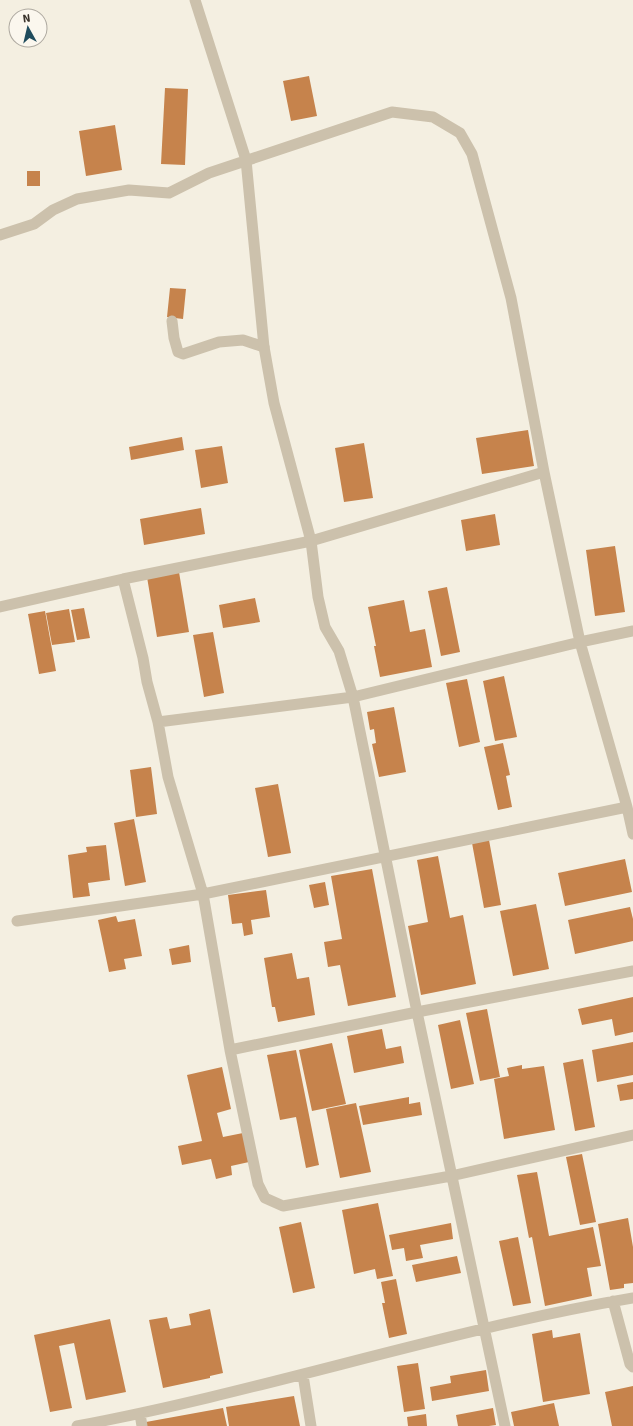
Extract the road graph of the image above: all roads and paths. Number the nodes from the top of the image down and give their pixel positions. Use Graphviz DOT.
graph roads {
  1 [pos="195,0"];
  2 [pos="246,160"];
  3 [pos="0,235"];
  4 [pos="172,321"];
  5 [pos="264,347"];
  6 [pos="544,472"];
  7 [pos="311,541"];
  8 [pos="123,579"];
  9 [pos="0,607"];
  10 [pos="633,631"];
  11 [pos="580,642"];
  12 [pos="353,697"];
  13 [pos="158,722"];
  14 [pos="628,807"];
  15 [pos="633,834"];
  16 [pos="385,856"];
  17 [pos="203,894"];
  18 [pos="17,921"];
  19 [pos="633,971"];
  20 [pos="417,1012"];
  21 [pos="230,1050"];
  22 [pos="633,1135"];
  23 [pos="451,1176"];
  24 [pos="633,1298"];
  25 [pos="613,1301"];
  26 [pos="484,1329"];
  27 [pos="633,1367"];
  28 [pos="303,1375"];
  29 [pos="140,1414"];
  30 [pos="77,1426"];
  31 [pos="142,1426"];
  32 [pos="311,1426"];
  33 [pos="505,1426"];
  1 -- 2 [label="street"];
  2 -- 3 [label="street"];
  2 -- 5 [label="street"];
  2 -- 6 [label="street"];
  4 -- 5 [label="street"];
  5 -- 7 [label="street"];
  6 -- 7 [label="street"];
  6 -- 11 [label="street"];
  7 -- 8 [label="street"];
  7 -- 12 [label="street"];
  8 -- 9 [label="street"];
  8 -- 13 [label="street"];
  10 -- 11 [label="street"];
  11 -- 12 [label="street"];
  11 -- 14 [label="street"];
  12 -- 13 [label="street"];
  12 -- 16 [label="street"];
  13 -- 17 [label="street"];
  14 -- 15 [label="street"];
  14 -- 16 [label="street"];
  16 -- 17 [label="street"];
  16 -- 20 [label="street"];
  17 -- 18 [label="street"];
  17 -- 21 [label="street"];
  19 -- 20 [label="street"];
  20 -- 21 [label="street"];
  20 -- 23 [label="street"];
  21 -- 23 [label="street"];
  22 -- 23 [label="street"];
  23 -- 26 [label="street"];
  24 -- 25 [label="street"];
  25 -- 26 [label="street"];
  25 -- 27 [label="street"];
  26 -- 28 [label="street"];
  26 -- 33 [label="street"];
  28 -- 29 [label="street"];
  28 -- 32 [label="street"];
  29 -- 30 [label="street"];
  29 -- 31 [label="street"];
}
